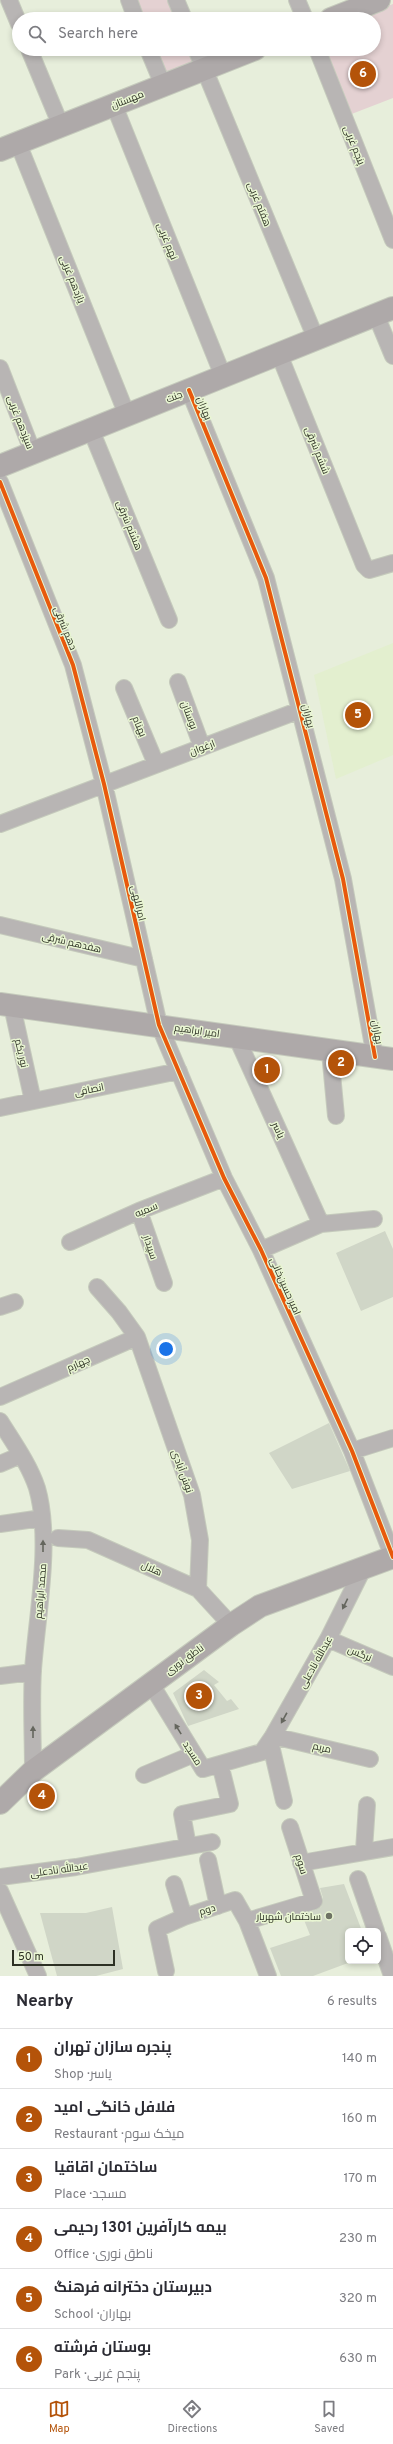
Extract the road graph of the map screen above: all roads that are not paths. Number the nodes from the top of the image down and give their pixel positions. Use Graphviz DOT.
graph roads {
  1 [pos="9,0"];
  2 [pos="129,0"];
  3 [pos="176,0"];
  4 [pos="297,0"];
  5 [pos="378,0"];
  6 [pos="14,12"];
  7 [pos="133,12"];
  8 [pos="181,12"];
  9 [pos="302,12"];
  10 [pos="348,12"];
  11 [pos="32,56"];
  12 [pos="151,56"];
  13 [pos="199,56"];
  14 [pos="237,56"];
  15 [pos="320,56"];
  16 [pos="204,69"];
  17 [pos="163,85"];
  18 [pos="114,105"];
  19 [pos="61,126"];
  20 [pos="9,146"];
  21 [pos="393,240"];
  22 [pos="384,312"];
  23 [pos="316,339"];
  24 [pos="279,354"];
  25 [pos="393,356"];
  26 [pos="0,368"];
  27 [pos="223,376"];
  28 [pos="189,390"];
  29 [pos="127,415"];
  30 [pos="91,430"];
  31 [pos="33,453"];
  32 [pos="0,466"];
  33 [pos="0,482"];
  34 [pos="393,563"];
  35 [pos="169,620"];
  36 [pos="178,682"];
  37 [pos="124,688"];
  38 [pos="300,710"];
  39 [pos="202,747"];
  40 [pos="156,764"];
  41 [pos="104,784"];
  42 [pos="0,824"];
  43 [pos="0,925"];
  44 [pos="144,959"];
  45 [pos="6,1005"];
  46 [pos="158,1025"];
  47 [pos="236,1036"];
  48 [pos="330,1052"];
  49 [pos="384,1058"];
  50 [pos="179,1071"];
  51 [pos="33,1101"];
  52 [pos="0,1108"];
  53 [pos="336,1116"];
  54 [pos="224,1178"];
  55 [pos="139,1211"];
  56 [pos="374,1219"];
  57 [pos="321,1224"];
  58 [pos="70,1242"];
  59 [pos="261,1250"];
  60 [pos="164,1283"];
  61 [pos="97,1287"];
  62 [pos="137,1337"];
  63 [pos="0,1397"];
  64 [pos="0,1421"];
  65 [pos="393,1438"];
  66 [pos="352,1451"];
  67 [pos="21,1455"];
  68 [pos="0,1464"];
  69 [pos="42,1518"];
  70 [pos="0,1524"];
  71 [pos="58,1538"];
  72 [pos="393,1557"];
  73 [pos="363,1569"];
  74 [pos="198,1588"];
  75 [pos="231,1625"];
  76 [pos="328,1639"];
  77 [pos="393,1667"];
  78 [pos="33,1672"];
  79 [pos="0,1676"];
  80 [pos="151,1684"];
  81 [pos="269,1743"];
  82 [pos="194,1754"];
  83 [pos="370,1759"];
  84 [pos="220,1764"];
  85 [pos="32,1770"];
  86 [pos="144,1775"];
  87 [pos="284,1801"];
  88 [pos="0,1803"];
  89 [pos="367,1805"];
  90 [pos="290,1827"];
  91 [pos="212,1842"];
  92 [pos="188,1846"];
  93 [pos="393,1847"];
  94 [pos="364,1850"];
  95 [pos="208,1860"];
  96 [pos="302,1863"];
  97 [pos="0,1877"];
  98 [pos="358,1880"];
  99 [pos="174,1884"];
  100 [pos="0,1891"];
  101 [pos="218,1906"];
  102 [pos="184,1917"];
  103 [pos="247,1921"];
  104 [pos="375,1928"];
  105 [pos="381,1945"];
  106 [pos="166,1971"];
  107 [pos="38,1976"];
  108 [pos="268,1976"];
  109 [pos="392,1976"];
  1 -- 6 [label="street"];
  2 -- 7 [label="street"];
  3 -- 8 [label="street"];
  4 -- 9 [label="street"];
  5 -- 10 [label="street"];
  11 -- 19 [label="street"];
  12 -- 17 [label="street"];
  13 -- 16 [label="street, هفتم غربی"];
  14 -- 16 [label="street, مهستان"];
  15 -- 21 [label="street, پنجم غربی"];
  16 -- 17 [label="street, مهستان"];
  16 -- 23 [label="street, هفتم غربی"];
  17 -- 18 [label="street, مهستان"];
  18 -- 19 [label="street, مهستان"];
  18 -- 27 [label="street, نهم غربی"];
  19 -- 20 [label="street, مهستان"];
  20 -- 29 [label="street, یازدهم غربی"];
  22 -- 23 [label="street, جنت"];
  22 -- 25 [label="street"];
  23 -- 24 [label="street, جنت"];
  24 -- 27 [label="street, جنت"];
  24 -- 34 [label="street, ششم شرقی"];
  26 -- 31 [label="street, سیزدهم غربی"];
  27 -- 28 [label="street, جنت"];
  28 -- 29 [label="street, جنت"];
  28 -- 38 [label="street, بهاران"];
  29 -- 30 [label="street, جنت"];
  30 -- 31 [label="street, جنت"];
  30 -- 35 [label="street, هشتم شرقی"];
  31 -- 32 [label="street, جنت"];
  33 -- 41 [label="street, دهم شرقی"];
  36 -- 39 [label="street, بوستان"];
  37 -- 40 [label="street, بهنام"];
  38 -- 39 [label="street, ارغوان"];
  38 -- 49 [label="street, بهاران"];
  39 -- 40 [label="street, ارغوان"];
  40 -- 41 [label="street, ارغوان"];
  41 -- 42 [label="street, ارغوان"];
  41 -- 44 [label="street, امراللهی"];
  43 -- 44 [label="street, هفدهم شرقی"];
  44 -- 46 [label="street, امراللهی"];
  45 -- 46 [label="street, امیر ابراهیم"];
  45 -- 51 [label="street, نور یکم"];
  46 -- 47 [label="street, امیر ابراهیم"];
  46 -- 50 [label="street, امیر حسین‌خانی"];
  47 -- 48 [label="street, امیر ابراهیم"];
  47 -- 57 [label="street, یاسر"];
  48 -- 49 [label="street, امیر ابراهیم"];
  48 -- 53 [label="street"];
  50 -- 51 [label="street, انصافی"];
  50 -- 54 [label="street, امیر حسین‌خانی"];
  51 -- 52 [label="street, انصافی"];
  54 -- 55 [label="street, سمیه"];
  54 -- 59 [label="street, امیر حسین‌خانی"];
  55 -- 58 [label="street, سمیه"];
  55 -- 60 [label="street, سپیدار"];
  56 -- 57 [label="street"];
  57 -- 59 [label="street"];
  59 -- 66 [label="street, امیر حسین‌خانی"];
  61 -- 62 [label="street"];
  62 -- 63 [label="street, چهارم"];
  62 -- 74 [label="street, نوش آبادی"];
  64 -- 67 [label="street, محمد ابراهیم"];
  65 -- 66 [label="street"];
  66 -- 72 [label="street, امیر حسین‌خانی"];
  67 -- 68 [label="street"];
  67 -- 69 [label="street, محمد ابراهیم"];
  69 -- 70 [label="street"];
  78 -- 69 [label="street, محمد ابراهیم, one-way"];
  71 -- 74 [label="street, هلال"];
  72 -- 73 [label="street, ناطق نوری"];
  73 -- 75 [label="street, ناطق نوری"];
  73 -- 76 [label="street, عبدالله نادعلی, one-way"];
  74 -- 75 [label="street, هلال"];
  75 -- 80 [label="street, ناطق نوری"];
  76 -- 77 [label="street, نرگس"];
  76 -- 81 [label="street, عبدالله نادعلی, one-way"];
  78 -- 79 [label="street"];
  85 -- 78 [label="street, محمد ابراهیم, one-way"];
  82 -- 80 [label="street, مسجد, one-way"];
  80 -- 85 [label="street, ناطق نوری"];
  81 -- 83 [label="street, مریم"];
  81 -- 84 [label="street, مسجد"];
  81 -- 87 [label="street"];
  82 -- 84 [label="street, مسجد"];
  82 -- 86 [label="street"];
  84 -- 92 [label="street"];
  85 -- 88 [label="street, ناطق نوری"];
  89 -- 94 [label="street"];
  90 -- 96 [label="street, سوم"];
  91 -- 92 [label="street, عبدالله نادعلی"];
  92 -- 97 [label="street, عبدالله نادعلی"];
  93 -- 94 [label="street"];
  94 -- 96 [label="street"];
  95 -- 101 [label="street"];
  96 -- 103 [label="street, سوم"];
  98 -- 104 [label="street"];
  99 -- 102 [label="street"];
  100 -- 107 [label="street"];
  101 -- 102 [label="street, دوم"];
  101 -- 103 [label="street, دوم"];
  102 -- 106 [label="street, دوم"];
  103 -- 108 [label="street"];
  105 -- 109 [label="street"];
}
